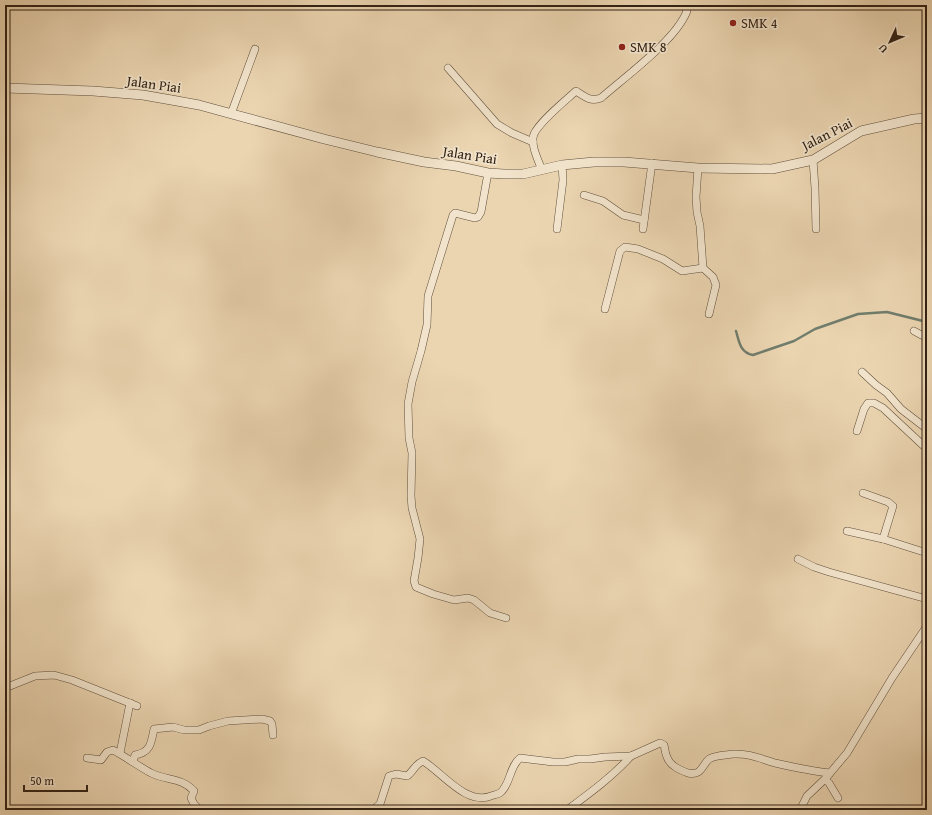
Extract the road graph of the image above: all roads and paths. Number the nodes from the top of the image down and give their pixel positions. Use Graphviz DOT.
graph roads {
  1 [pos="684,5"];
  2 [pos="255,49"];
  3 [pos="448,68"];
  4 [pos="5,88"];
  5 [pos="231,114"];
  6 [pos="927,118"];
  7 [pos="533,142"];
  8 [pos="813,160"];
  9 [pos="652,164"];
  10 [pos="562,166"];
  11 [pos="698,168"];
  12 [pos="542,170"];
  13 [pos="488,173"];
  14 [pos="584,195"];
  15 [pos="644,220"];
  16 [pos="557,229"];
  17 [pos="643,229"];
  18 [pos="816,229"];
  19 [pos="703,268"];
  20 [pos="605,309"];
  21 [pos="709,314"];
  22 [pos="914,331"];
  23 [pos="927,338"];
  24 [pos="862,372"];
  25 [pos="927,429"];
  26 [pos="857,431"];
  27 [pos="927,449"];
  28 [pos="863,493"];
  29 [pos="847,531"];
  30 [pos="882,539"];
  31 [pos="927,553"];
  32 [pos="798,558"];
  33 [pos="927,599"];
  34 [pos="506,618"];
  35 [pos="927,626"];
  36 [pos="5,688"];
  37 [pos="273,735"];
  38 [pos="120,753"];
  39 [pos="631,756"];
  40 [pos="87,758"];
  41 [pos="133,762"];
  42 [pos="827,776"];
  43 [pos="838,798"];
  44 [pos="200,810"];
  45 [pos="373,810"];
  46 [pos="568,810"];
  47 [pos="800,810"];
  1 -- 7 [label="street"];
  2 -- 5 [label="street"];
  3 -- 7 [label="street"];
  4 -- 5 [label="street, Jalan Piai"];
  5 -- 13 [label="street, Jalan Piai"];
  6 -- 8 [label="street, Jalan Piai"];
  7 -- 12 [label="street"];
  8 -- 11 [label="street, Jalan Piai"];
  8 -- 18 [label="street"];
  9 -- 10 [label="street, Jalan Piai"];
  9 -- 11 [label="street, Jalan Piai"];
  9 -- 15 [label="street"];
  10 -- 12 [label="street, Jalan Piai"];
  10 -- 16 [label="street"];
  11 -- 19 [label="street"];
  12 -- 13 [label="street, Jalan Piai"];
  13 -- 34 [label="street"];
  14 -- 15 [label="street"];
  15 -- 17 [label="street"];
  19 -- 20 [label="street"];
  19 -- 21 [label="street"];
  22 -- 23 [label="street"];
  24 -- 25 [label="street"];
  26 -- 27 [label="street"];
  28 -- 30 [label="street"];
  29 -- 30 [label="street"];
  30 -- 31 [label="street"];
  32 -- 33 [label="street"];
  35 -- 42 [label="street"];
  36 -- 38 [label="street"];
  37 -- 41 [label="street"];
  38 -- 40 [label="street"];
  38 -- 41 [label="street"];
  39 -- 42 [label="street"];
  39 -- 45 [label="street"];
  39 -- 46 [label="street"];
  41 -- 44 [label="street"];
  42 -- 43 [label="street"];
  42 -- 47 [label="street"];
}
